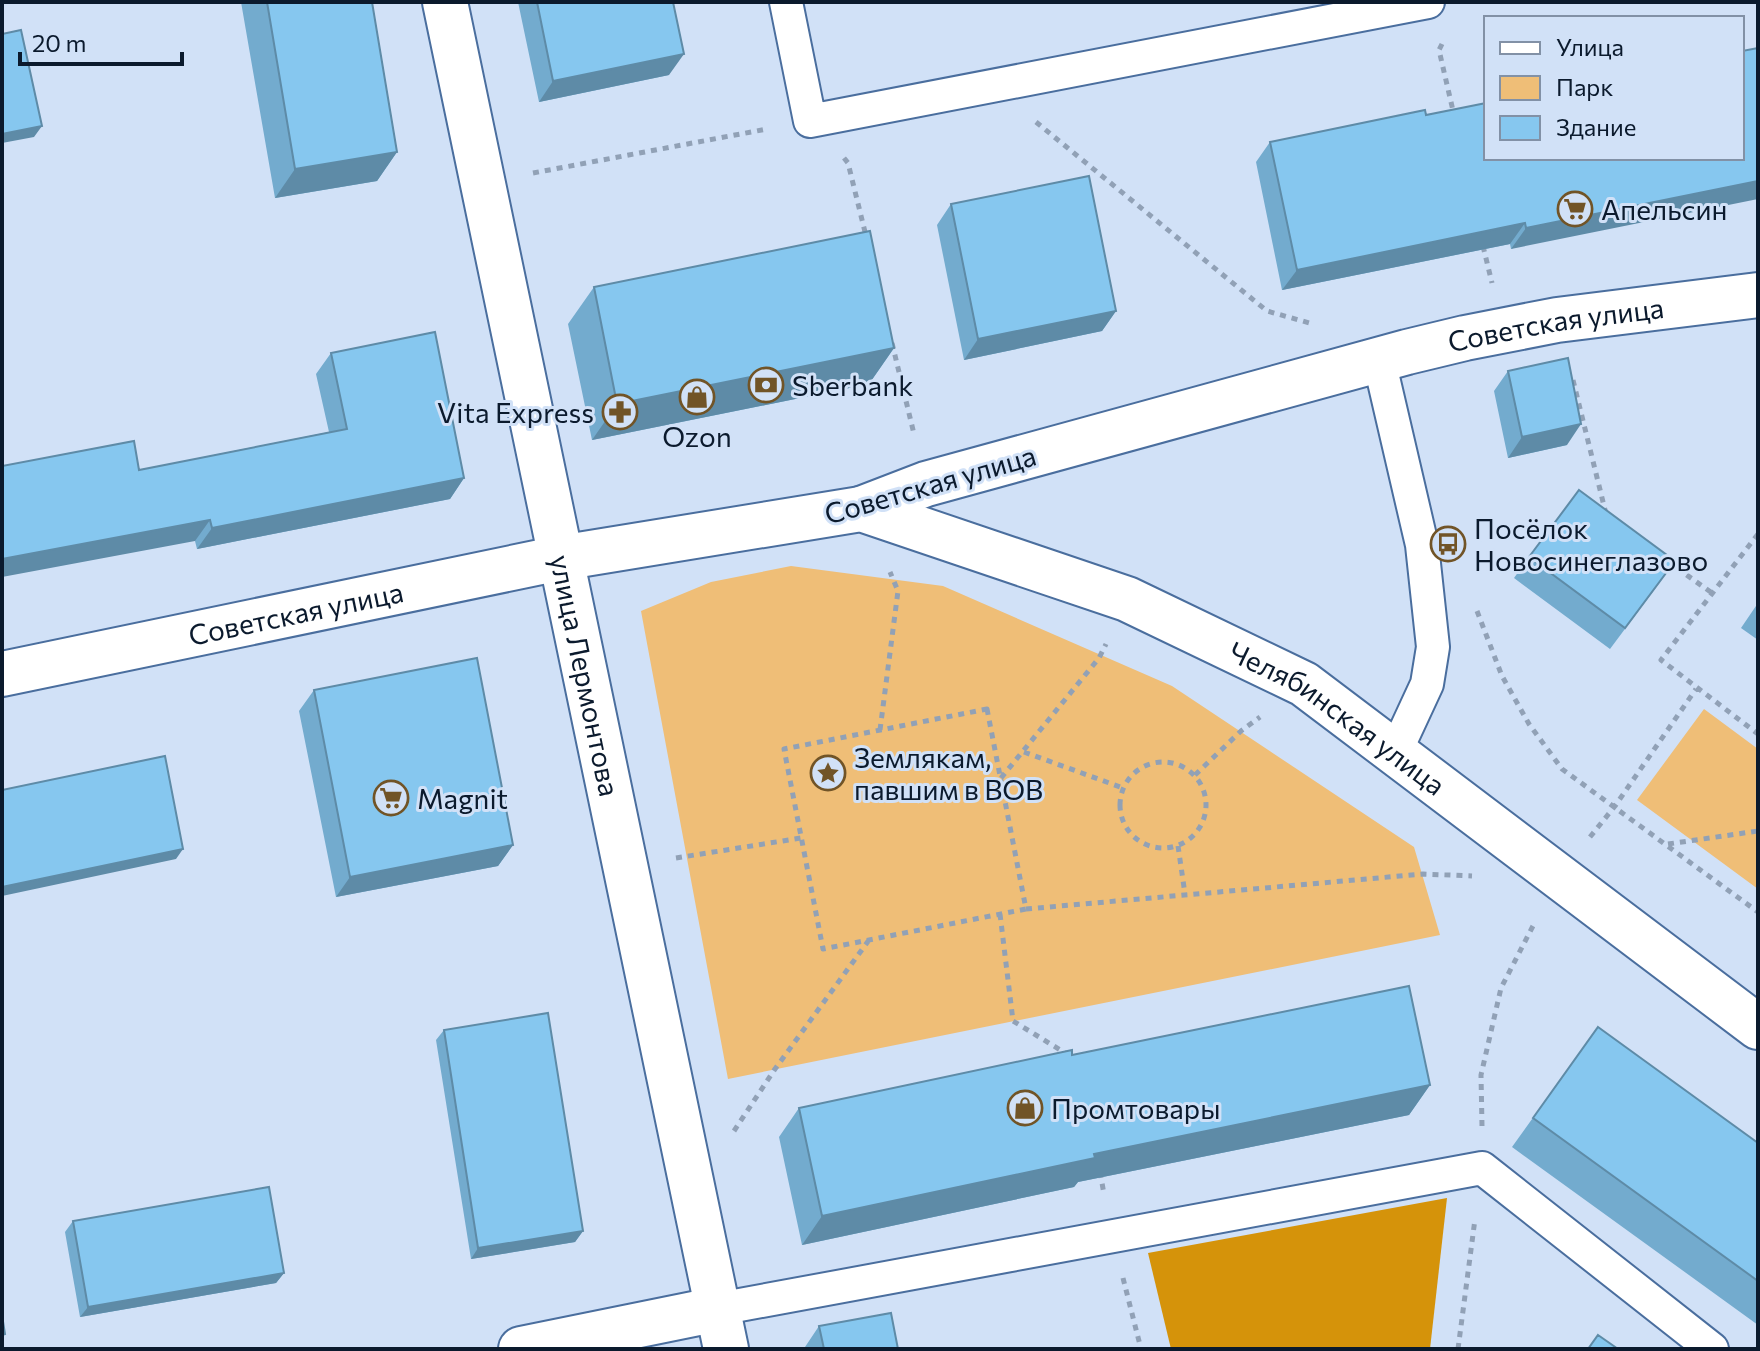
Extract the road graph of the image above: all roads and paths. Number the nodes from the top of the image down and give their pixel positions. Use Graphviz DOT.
graph roads {
  1 [pos="445,2"];
  2 [pos="786,2"];
  3 [pos="1428,2"];
  4 [pos="1444,38"];
  5 [pos="993,86"];
  6 [pos="810,121"];
  7 [pos="1456,128"];
  8 [pos="481,182"];
  9 [pos="1481,237"];
  10 [pos="867,239"];
  11 [pos="1758,295"];
  12 [pos="1557,320"];
  13 [pos="1323,328"];
  14 [pos="889,331"];
  15 [pos="1502,331"];
  16 [pos="1379,360"];
  17 [pos="926,484"];
  18 [pos="861,509"];
  19 [pos="1607,517"];
  20 [pos="1758,534"];
  21 [pos="560,558"];
  22 [pos="1665,560"];
  23 [pos="1712,593"];
  24 [pos="1474,599"];
  25 [pos="1099,658"];
  26 [pos="2,674"];
  27 [pos="1696,689"];
  28 [pos="880,730"];
  29 [pos="1241,731"];
  30 [pos="1758,734"];
  31 [pos="1024,752"];
  32 [pos="1395,753"];
  33 [pos="1195,775"];
  34 [pos="1001,778"];
  35 [pos="1123,788"];
  36 [pos="1615,806"];
  37 [pos="1758,831"];
  38 [pos="801,838"];
  39 [pos="1667,845"];
  40 [pos="1178,846"];
  41 [pos="687,856"];
  42 [pos="1423,874"];
  43 [pos="1558,878"];
  44 [pos="1185,894"];
  45 [pos="1026,909"];
  46 [pos="1758,912"];
  47 [pos="1000,914"];
  48 [pos="870,939"];
  49 [pos="1758,1027"];
  50 [pos="1076,1059"];
  51 [pos="732,1134"];
  52 [pos="1098,1163"];
  53 [pos="1482,1168"];
  54 [pos="1113,1236"];
  55 [pos="722,1329"];
  56 [pos="521,1349"];
  57 [pos="1141,1349"];
  58 [pos="1458,1349"];
  59 [pos="1712,1349"];
  1 -- 8 [label="street, улица Лермонтова"];
  2 -- 6 [label="lane"];
  3 -- 5 [label="lane"];
  4 -- 7 [label="path"];
  5 -- 6 [label="lane"];
  5 -- 13 [label="path"];
  6 -- 8 [label="path"];
  6 -- 10 [label="path"];
  8 -- 21 [label="street, улица Лермонтова"];
  9 -- 15 [label="path"];
  11 -- 12 [label="street, Советская улица"];
  12 -- 15 [label="street, Советская улица"];
  12 -- 19 [label="path"];
  14 -- 17 [label="path"];
  15 -- 16 [label="street, Советская улица"];
  16 -- 17 [label="street, Советская улица"];
  16 -- 32 [label="lane"];
  17 -- 18 [label="street, Советская улица"];
  18 -- 21 [label="street, Советская улица"];
  18 -- 28 [label="path"];
  18 -- 32 [label="street, Челябинская улица"];
  20 -- 23 [label="path"];
  21 -- 26 [label="street, Советская улица"];
  21 -- 55 [label="street, улица Лермонтова"];
  22 -- 23 [label="path"];
  23 -- 27 [label="path"];
  24 -- 36 [label="path"];
  25 -- 31 [label="path"];
  27 -- 30 [label="path"];
  27 -- 36 [label="path"];
  28 -- 34 [label="path"];
  28 -- 38 [label="path"];
  29 -- 33 [label="path"];
  31 -- 34 [label="path"];
  31 -- 35 [label="path"];
  32 -- 43 [label="street, Челябинская улица"];
  33 -- 35 [label="path"];
  33 -- 40 [label="path"];
  34 -- 45 [label="path"];
  35 -- 40 [label="path"];
  36 -- 39 [label="path"];
  36 -- 43 [label="path"];
  37 -- 39 [label="path"];
  38 -- 41 [label="path"];
  38 -- 48 [label="path"];
  39 -- 46 [label="path"];
  40 -- 44 [label="path"];
  42 -- 44 [label="path"];
  43 -- 49 [label="street, Челябинская улица"];
  43 -- 53 [label="path"];
  44 -- 45 [label="path"];
  45 -- 47 [label="path"];
  47 -- 48 [label="path"];
  47 -- 50 [label="path"];
  48 -- 51 [label="path"];
  52 -- 54 [label="path"];
  53 -- 54 [label="lane"];
  53 -- 58 [label="path"];
  53 -- 59 [label="lane"];
  54 -- 55 [label="lane"];
  54 -- 57 [label="path"];
  55 -- 56 [label="street"];
}
